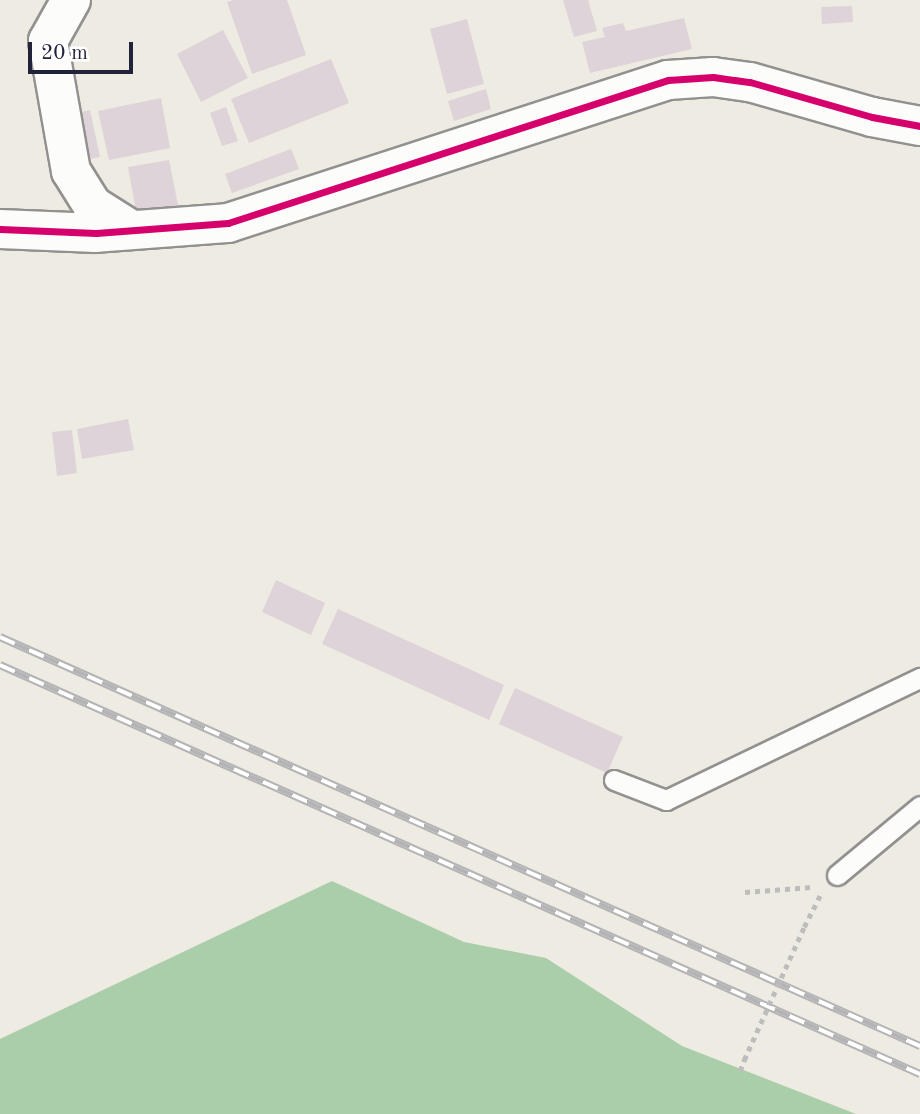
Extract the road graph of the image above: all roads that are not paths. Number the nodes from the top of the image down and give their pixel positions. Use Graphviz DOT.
graph roads {
  1 [pos="71,0"];
  2 [pos="920,125"];
  3 [pos="0,229"];
  4 [pos="130,229"];
  5 [pos="920,678"];
  6 [pos="614,780"];
  7 [pos="920,806"];
  8 [pos="832,881"];
  1 -- 4 [label="street"];
  2 -- 4 [label="street"];
  3 -- 4 [label="street"];
  5 -- 6 [label="lane"];
  7 -- 8 [label="lane"];
}
